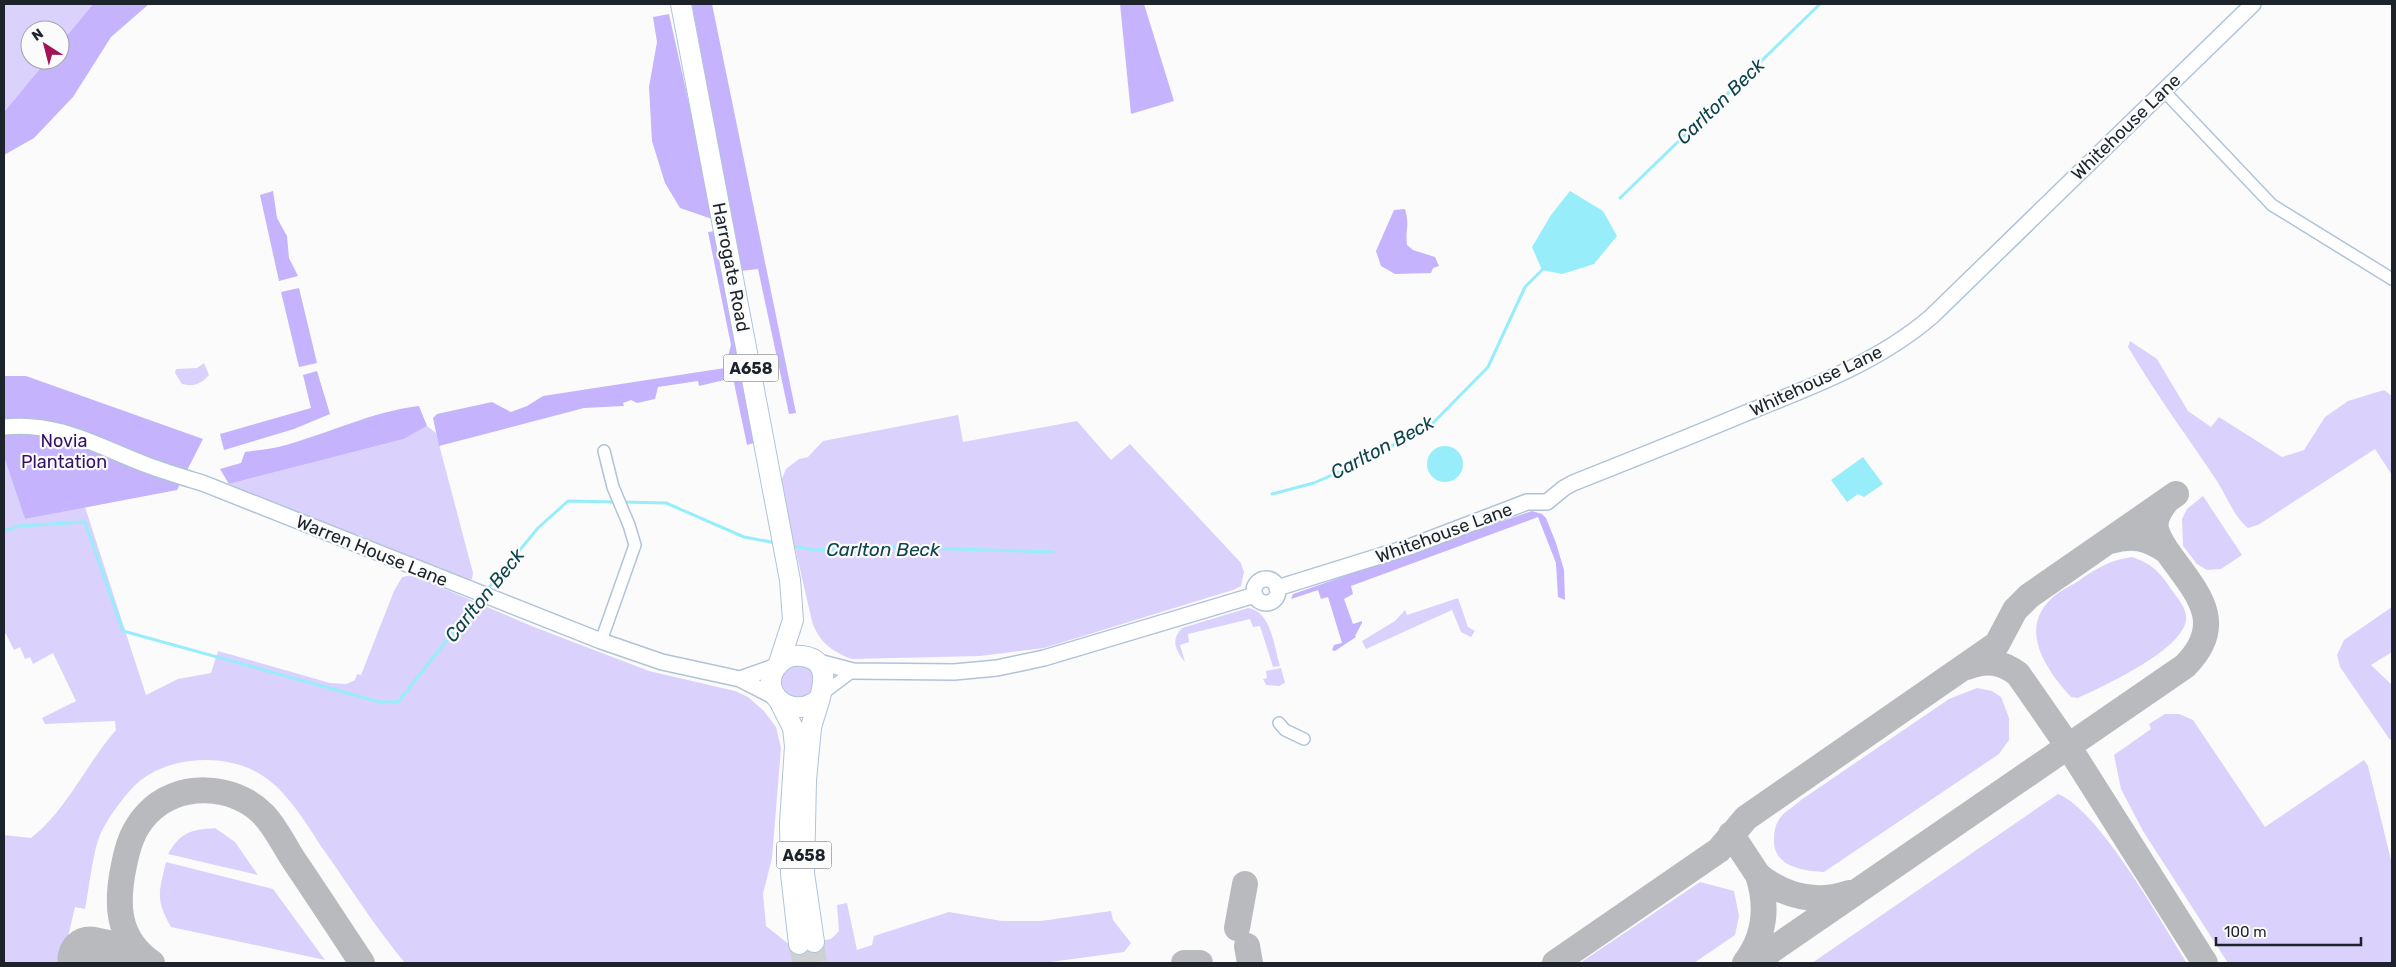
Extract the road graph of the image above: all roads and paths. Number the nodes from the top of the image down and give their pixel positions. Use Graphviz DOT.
graph roads {
  1 [pos="681,4"];
  2 [pos="2252,4"];
  3 [pos="2163,90"];
  4 [pos="2149,104"];
  5 [pos="2182,111"];
  6 [pos="2392,279"];
  7 [pos="4,427"];
  8 [pos="604,450"];
  9 [pos="792,620"];
  10 [pos="601,641"];
  11 [pos="813,660"];
  12 [pos="778,665"];
  13 [pos="853,671"];
  14 [pos="740,680"];
  15 [pos="821,696"];
  16 [pos="778,699"];
  17 [pos="1279,723"];
  18 [pos="1304,739"];
  19 [pos="797,823"];
  20 [pos="807,943"];
  1 -- 9 [label="highway, Harrogate Road / A658"];
  2 -- 3 [label="street, Whitehouse Lane"];
  3 -- 4 [label="street, Whitehouse Lane"];
  3 -- 5 [label="street"];
  4 -- 5 [label="street"];
  4 -- 13 [label="street, Whitehouse Lane"];
  5 -- 6 [label="street"];
  7 -- 10 [label="street, Warren House Lane"];
  8 -- 10 [label="street"];
  9 -- 11 [label="highway, Harrogate Road / A658"];
  9 -- 12 [label="highway, Harrogate Road / A658"];
  10 -- 14 [label="street, Warren House Lane"];
  11 -- 12 [label="highway"];
  11 -- 13 [label="street"];
  11 -- 15 [label="highway"];
  12 -- 14 [label="street"];
  12 -- 16 [label="highway"];
  13 -- 15 [label="street"];
  14 -- 16 [label="street, Warren House Lane"];
  15 -- 16 [label="highway"];
  15 -- 19 [label="highway, A658"];
  16 -- 19 [label="highway, A658"];
  17 -- 18 [label="street"];
  19 -- 20 [label="highway, A658"];
}
